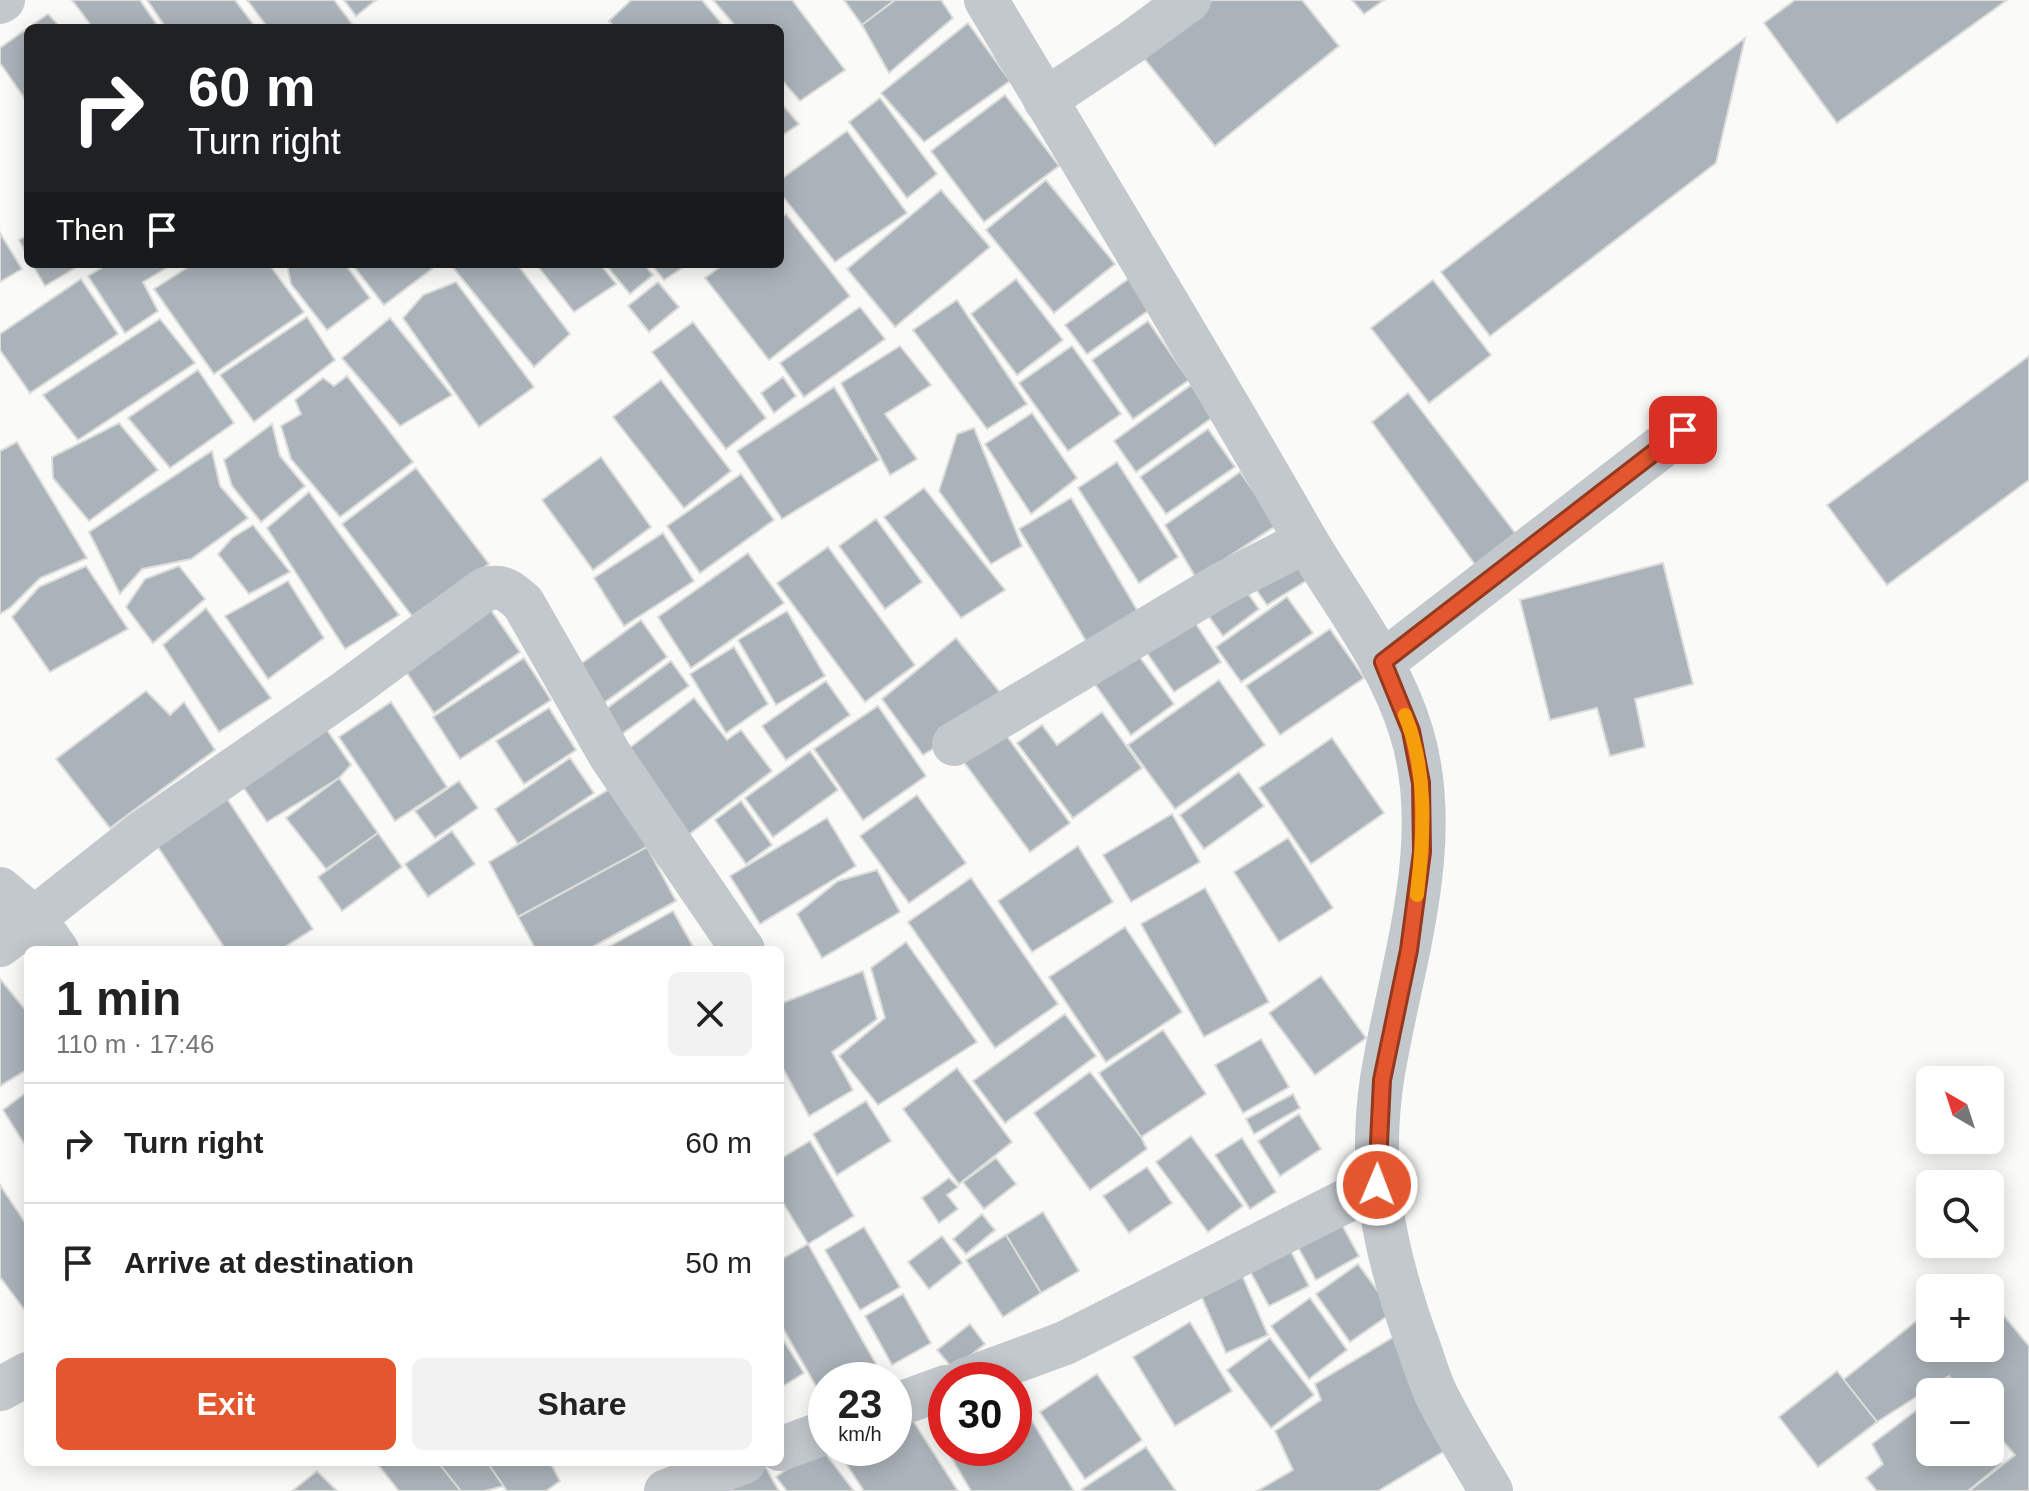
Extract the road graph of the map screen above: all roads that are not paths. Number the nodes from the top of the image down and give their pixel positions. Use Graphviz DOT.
graph roads {
  1 [pos="986,0"];
  2 [pos="1189,0"];
  3 [pos="1056,93"];
  4 [pos="1683,430"];
  5 [pos="1306,541"];
  6 [pos="1383,662"];
  7 [pos="954,744"];
  8 [pos="0,889"];
  9 [pos="46,934"];
  10 [pos="0,945"];
  11 [pos="740,946"];
  12 [pos="1377,1185"];
  13 [pos="1014,1362"];
  14 [pos="24,1376"];
  15 [pos="0,1389"];
  16 [pos="808,1439"];
  17 [pos="784,1448"];
  18 [pos="733,1466"];
  19 [pos="666,1491"];
  20 [pos="1491,1491"];
  1 -- 3 [label="street"];
  2 -- 3 [label="street"];
  3 -- 5 [label="street"];
  4 -- 6 [label="street"];
  5 -- 6 [label="street"];
  5 -- 7 [label="street"];
  6 -- 12 [label="street"];
  8 -- 9 [label="street"];
  9 -- 10 [label="street"];
  9 -- 11 [label="street"];
  12 -- 13 [label="street"];
  12 -- 20 [label="street"];
  14 -- 15 [label="street"];
  16 -- 17 [label="street"];
  18 -- 19 [label="street"];
}
